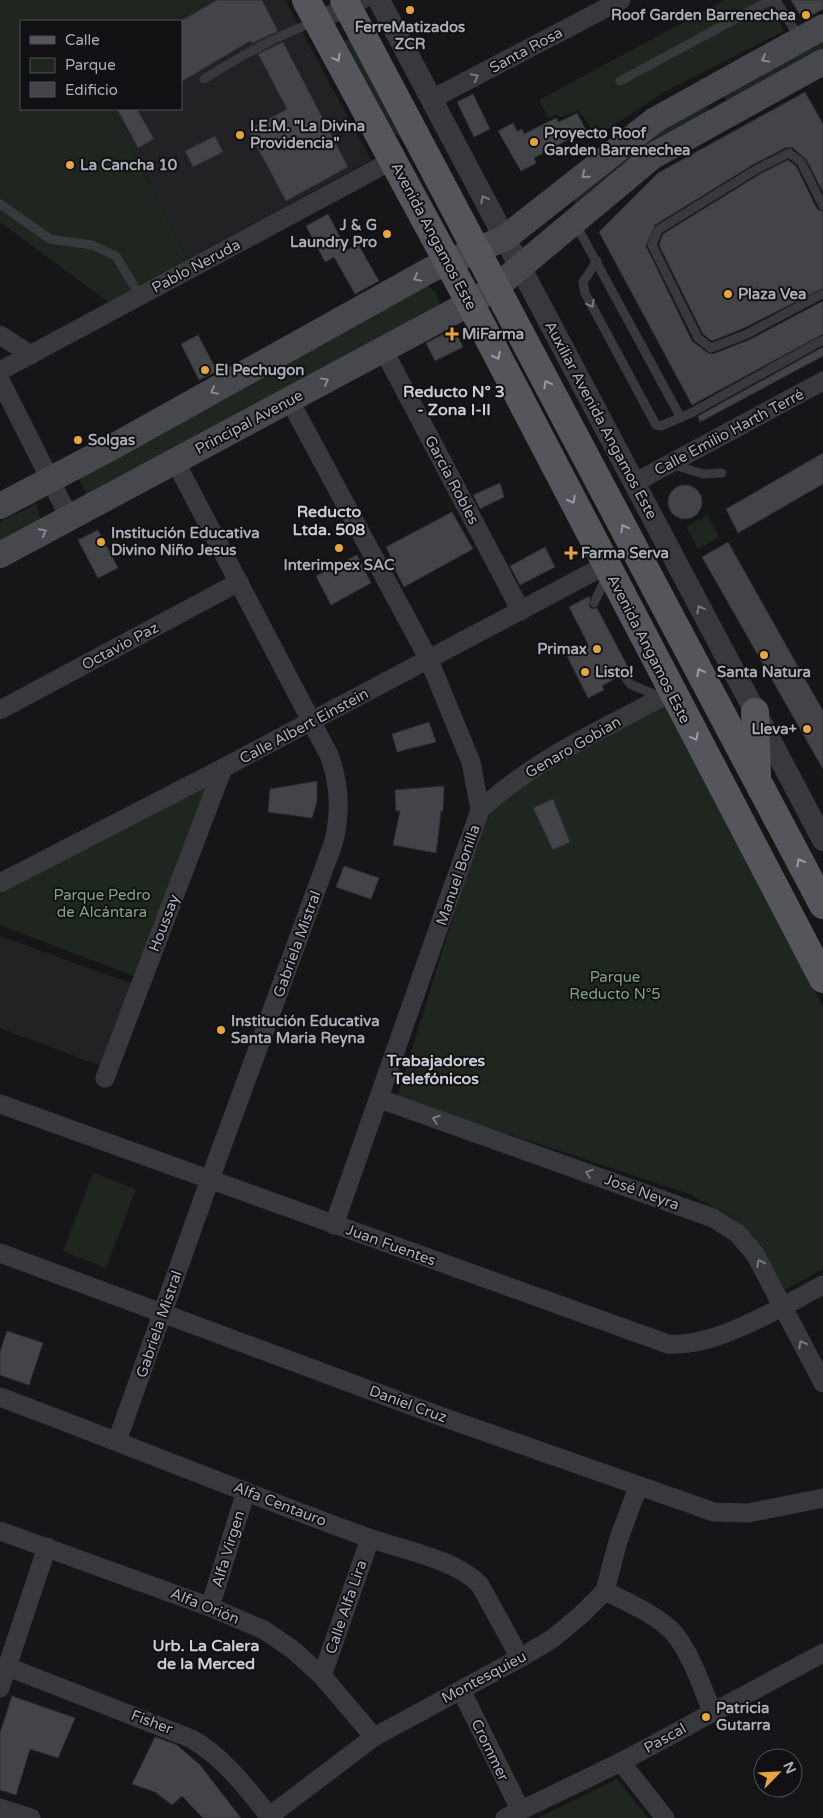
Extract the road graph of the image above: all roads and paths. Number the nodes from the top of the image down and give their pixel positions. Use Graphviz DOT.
graph roads {
  1 [pos="379,0"];
  2 [pos="621,0"];
  3 [pos="351,2"];
  4 [pos="312,10"];
  5 [pos="812,34"];
  6 [pos="823,62"];
  7 [pos="204,80"];
  8 [pos="620,81"];
  9 [pos="700,95"];
  10 [pos="432,99"];
  11 [pos="715,121"];
  12 [pos="393,160"];
  13 [pos="558,197"];
  14 [pos="0,204"];
  15 [pos="823,206"];
  16 [pos="574,220"];
  17 [pos="505,238"];
  18 [pos="477,251"];
  19 [pos="597,261"];
  20 [pos="448,262"];
  21 [pos="520,267"];
  22 [pos="496,287"];
  23 [pos="822,294"];
  24 [pos="140,296"];
  25 [pos="470,303"];
  26 [pos="0,335"];
  27 [pos="823,340"];
  28 [pos="383,350"];
  29 [pos="31,355"];
  30 [pos="0,372"];
  31 [pos="0,380"];
  32 [pos="823,382"];
  33 [pos="290,401"];
  34 [pos="681,418"];
  35 [pos="175,461"];
  36 [pos="670,463"];
  37 [pos="722,473"];
  38 [pos="50,480"];
  39 [pos="634,483"];
  40 [pos="0,506"];
  41 [pos="69,517"];
  42 [pos="0,555"];
  43 [pos="607,568"];
  44 [pos="239,582"];
  45 [pos="594,602"];
  46 [pos="521,611"];
  47 [pos="429,660"];
  48 [pos="623,674"];
  49 [pos="667,695"];
  50 [pos="0,710"];
  51 [pos="755,712"];
  52 [pos="311,721"];
  53 [pos="223,768"];
  54 [pos="758,781"];
  55 [pos="480,810"];
  56 [pos="823,840"];
  57 [pos="0,883"];
  58 [pos="823,905"];
  59 [pos="823,979"];
  60 [pos="105,1078"];
  61 [pos="380,1099"];
  62 [pos="0,1104"];
  63 [pos="210,1179"];
  64 [pos="334,1224"];
  65 [pos="0,1253"];
  66 [pos="823,1285"];
  67 [pos="782,1306"];
  68 [pos="163,1313"];
  69 [pos="823,1383"];
  70 [pos="0,1397"];
  71 [pos="118,1441"];
  72 [pos="638,1487"];
  73 [pos="246,1491"];
  74 [pos="823,1498"];
  75 [pos="0,1530"];
  76 [pos="370,1539"];
  77 [pos="47,1547"];
  78 [pos="605,1591"];
  79 [pos="210,1606"];
  80 [pos="823,1653"];
  81 [pos="520,1658"];
  82 [pos="8,1666"];
  83 [pos="322,1676"];
  84 [pos="0,1688"];
  85 [pos="460,1690"];
  86 [pos="712,1712"];
  87 [pos="374,1737"];
  88 [pos="621,1762"];
  89 [pos="0,1808"];
  90 [pos="513,1814"];
  91 [pos="268,1817"];
  92 [pos="31,1818"];
  93 [pos="665,1818"];
  1 -- 10 [label="street, Auxiliar Avenida Angamos Este"];
  10 -- 2 [label="street, Santa Rosa, one-way"];
  3 -- 4 [label="street"];
  3 -- 18 [label="main road, Avenida Angamos Este"];
  4 -- 7 [label="lane"];
  4 -- 12 [label="main road, Avenida Angamos Este, one-way"];
  5 -- 8 [label="lane"];
  5 -- 9 [label="main road, one-way"];
  6 -- 11 [label="main road, Principal Avenue"];
  9 -- 11 [label="main road"];
  9 -- 13 [label="main road, one-way"];
  17 -- 10 [label="street, Auxiliar Avenida Angamos Este, one-way"];
  11 -- 16 [label="main road, Principal Avenue"];
  12 -- 20 [label="main road, Avenida Angamos Este"];
  12 -- 24 [label="street, Pablo Neruda"];
  13 -- 16 [label="main road"];
  13 -- 17 [label="main road"];
  14 -- 24 [label="lane"];
  15 -- 23 [label="lane"];
  16 -- 19 [label="lane"];
  16 -- 21 [label="main road, Principal Avenue"];
  17 -- 18 [label="main road"];
  17 -- 21 [label="street, Auxiliar Avenida Angamos Este"];
  18 -- 20 [label="main road"];
  18 -- 22 [label="main road, Avenida Angamos Este"];
  19 -- 34 [label="lane"];
  19 -- 34 [label="lane, one-way"];
  20 -- 25 [label="main road, Avenida Angamos Este"];
  20 -- 38 [label="main road, one-way"];
  21 -- 22 [label="main road, Principal Avenue"];
  21 -- 39 [label="street, Auxiliar Avenida Angamos Este"];
  22 -- 25 [label="main road, Principal Avenue"];
  54 -- 22 [label="main road, Avenida Angamos Este, one-way"];
  24 -- 29 [label="street, Pablo Neruda"];
  25 -- 28 [label="main road, Principal Avenue"];
  25 -- 43 [label="main road, Avenida Angamos Este, one-way"];
  26 -- 29 [label="street"];
  27 -- 34 [label="lane"];
  33 -- 28 [label="main road, Principal Avenue, one-way"];
  28 -- 46 [label="street, García Robles"];
  29 -- 30 [label="street, Pablo Neruda"];
  31 -- 38 [label="street"];
  32 -- 36 [label="street, Calle Emilio Harth Terré"];
  33 -- 35 [label="main road, Principal Avenue"];
  33 -- 47 [label="street, Manuel Bonilla"];
  35 -- 41 [label="main road, Principal Avenue"];
  35 -- 44 [label="street, Gabriela Mistral"];
  36 -- 37 [label="lane"];
  36 -- 39 [label="street, Calle Emilio Harth Terré"];
  38 -- 40 [label="main road"];
  38 -- 41 [label="street"];
  51 -- 39 [label="street, Auxiliar Avenida Angamos Este, one-way"];
  42 -- 41 [label="main road, Principal Avenue, one-way"];
  43 -- 45 [label="lane"];
  43 -- 46 [label="street, Calle Albert Einstein"];
  43 -- 49 [label="main road, Avenida Angamos Este"];
  44 -- 50 [label="street, Octavio Paz"];
  44 -- 52 [label="street, Gabriela Mistral"];
  46 -- 47 [label="street, Calle Albert Einstein"];
  47 -- 52 [label="street, Calle Albert Einstein"];
  47 -- 55 [label="street, Manuel Bonilla"];
  48 -- 49 [label="lane"];
  49 -- 55 [label="street, Genaro Gobian"];
  49 -- 59 [label="main road, Avenida Angamos Este, one-way"];
  51 -- 54 [label="main road"];
  51 -- 56 [label="street, Auxiliar Avenida Angamos Este"];
  52 -- 53 [label="street, Calle Albert Einstein"];
  52 -- 63 [label="street, Gabriela Mistral"];
  53 -- 57 [label="street, Calle Albert Einstein"];
  53 -- 60 [label="street, Houssay"];
  58 -- 54 [label="main road, Avenida Angamos Este, one-way"];
  55 -- 61 [label="street, Manuel Bonilla"];
  61 -- 64 [label="street, Manuel Bonilla"];
  67 -- 61 [label="street, José Neyra, one-way"];
  62 -- 63 [label="street, Juan Fuentes"];
  63 -- 64 [label="street, Juan Fuentes"];
  63 -- 68 [label="street, Gabriela Mistral"];
  64 -- 67 [label="street, Juan Fuentes"];
  65 -- 68 [label="street, Daniel Cruz"];
  66 -- 67 [label="street, Juan Fuentes"];
  69 -- 67 [label="street, José Neyra, one-way"];
  68 -- 71 [label="street, Gabriela Mistral"];
  68 -- 72 [label="street, Daniel Cruz"];
  70 -- 71 [label="street, Alfa Centauro"];
  71 -- 73 [label="street, Alfa Centauro"];
  72 -- 74 [label="street, Daniel Cruz"];
  72 -- 78 [label="street, Montesquieu"];
  73 -- 76 [label="street, Alfa Centauro"];
  73 -- 79 [label="street, Alfa Virgen"];
  75 -- 77 [label="street, Alfa Orión"];
  76 -- 81 [label="street, Alfa Centauro"];
  76 -- 83 [label="street, Calle Alfa Lira"];
  77 -- 79 [label="street, Alfa Orión"];
  77 -- 82 [label="street"];
  78 -- 81 [label="street, Montesquieu"];
  78 -- 86 [label="street"];
  79 -- 83 [label="street, Alfa Orión"];
  80 -- 86 [label="street, Pascal"];
  81 -- 85 [label="street, Montesquieu"];
  82 -- 84 [label="street"];
  82 -- 91 [label="street, Fisher"];
  83 -- 87 [label="street, Alfa Orión"];
  85 -- 87 [label="street, Montesquieu"];
  85 -- 90 [label="street, Crommer"];
  86 -- 88 [label="street, Pascal"];
  87 -- 91 [label="street, Montesquieu"];
  88 -- 90 [label="street, Pascal"];
  88 -- 93 [label="street"];
  89 -- 92 [label="street"];
}
